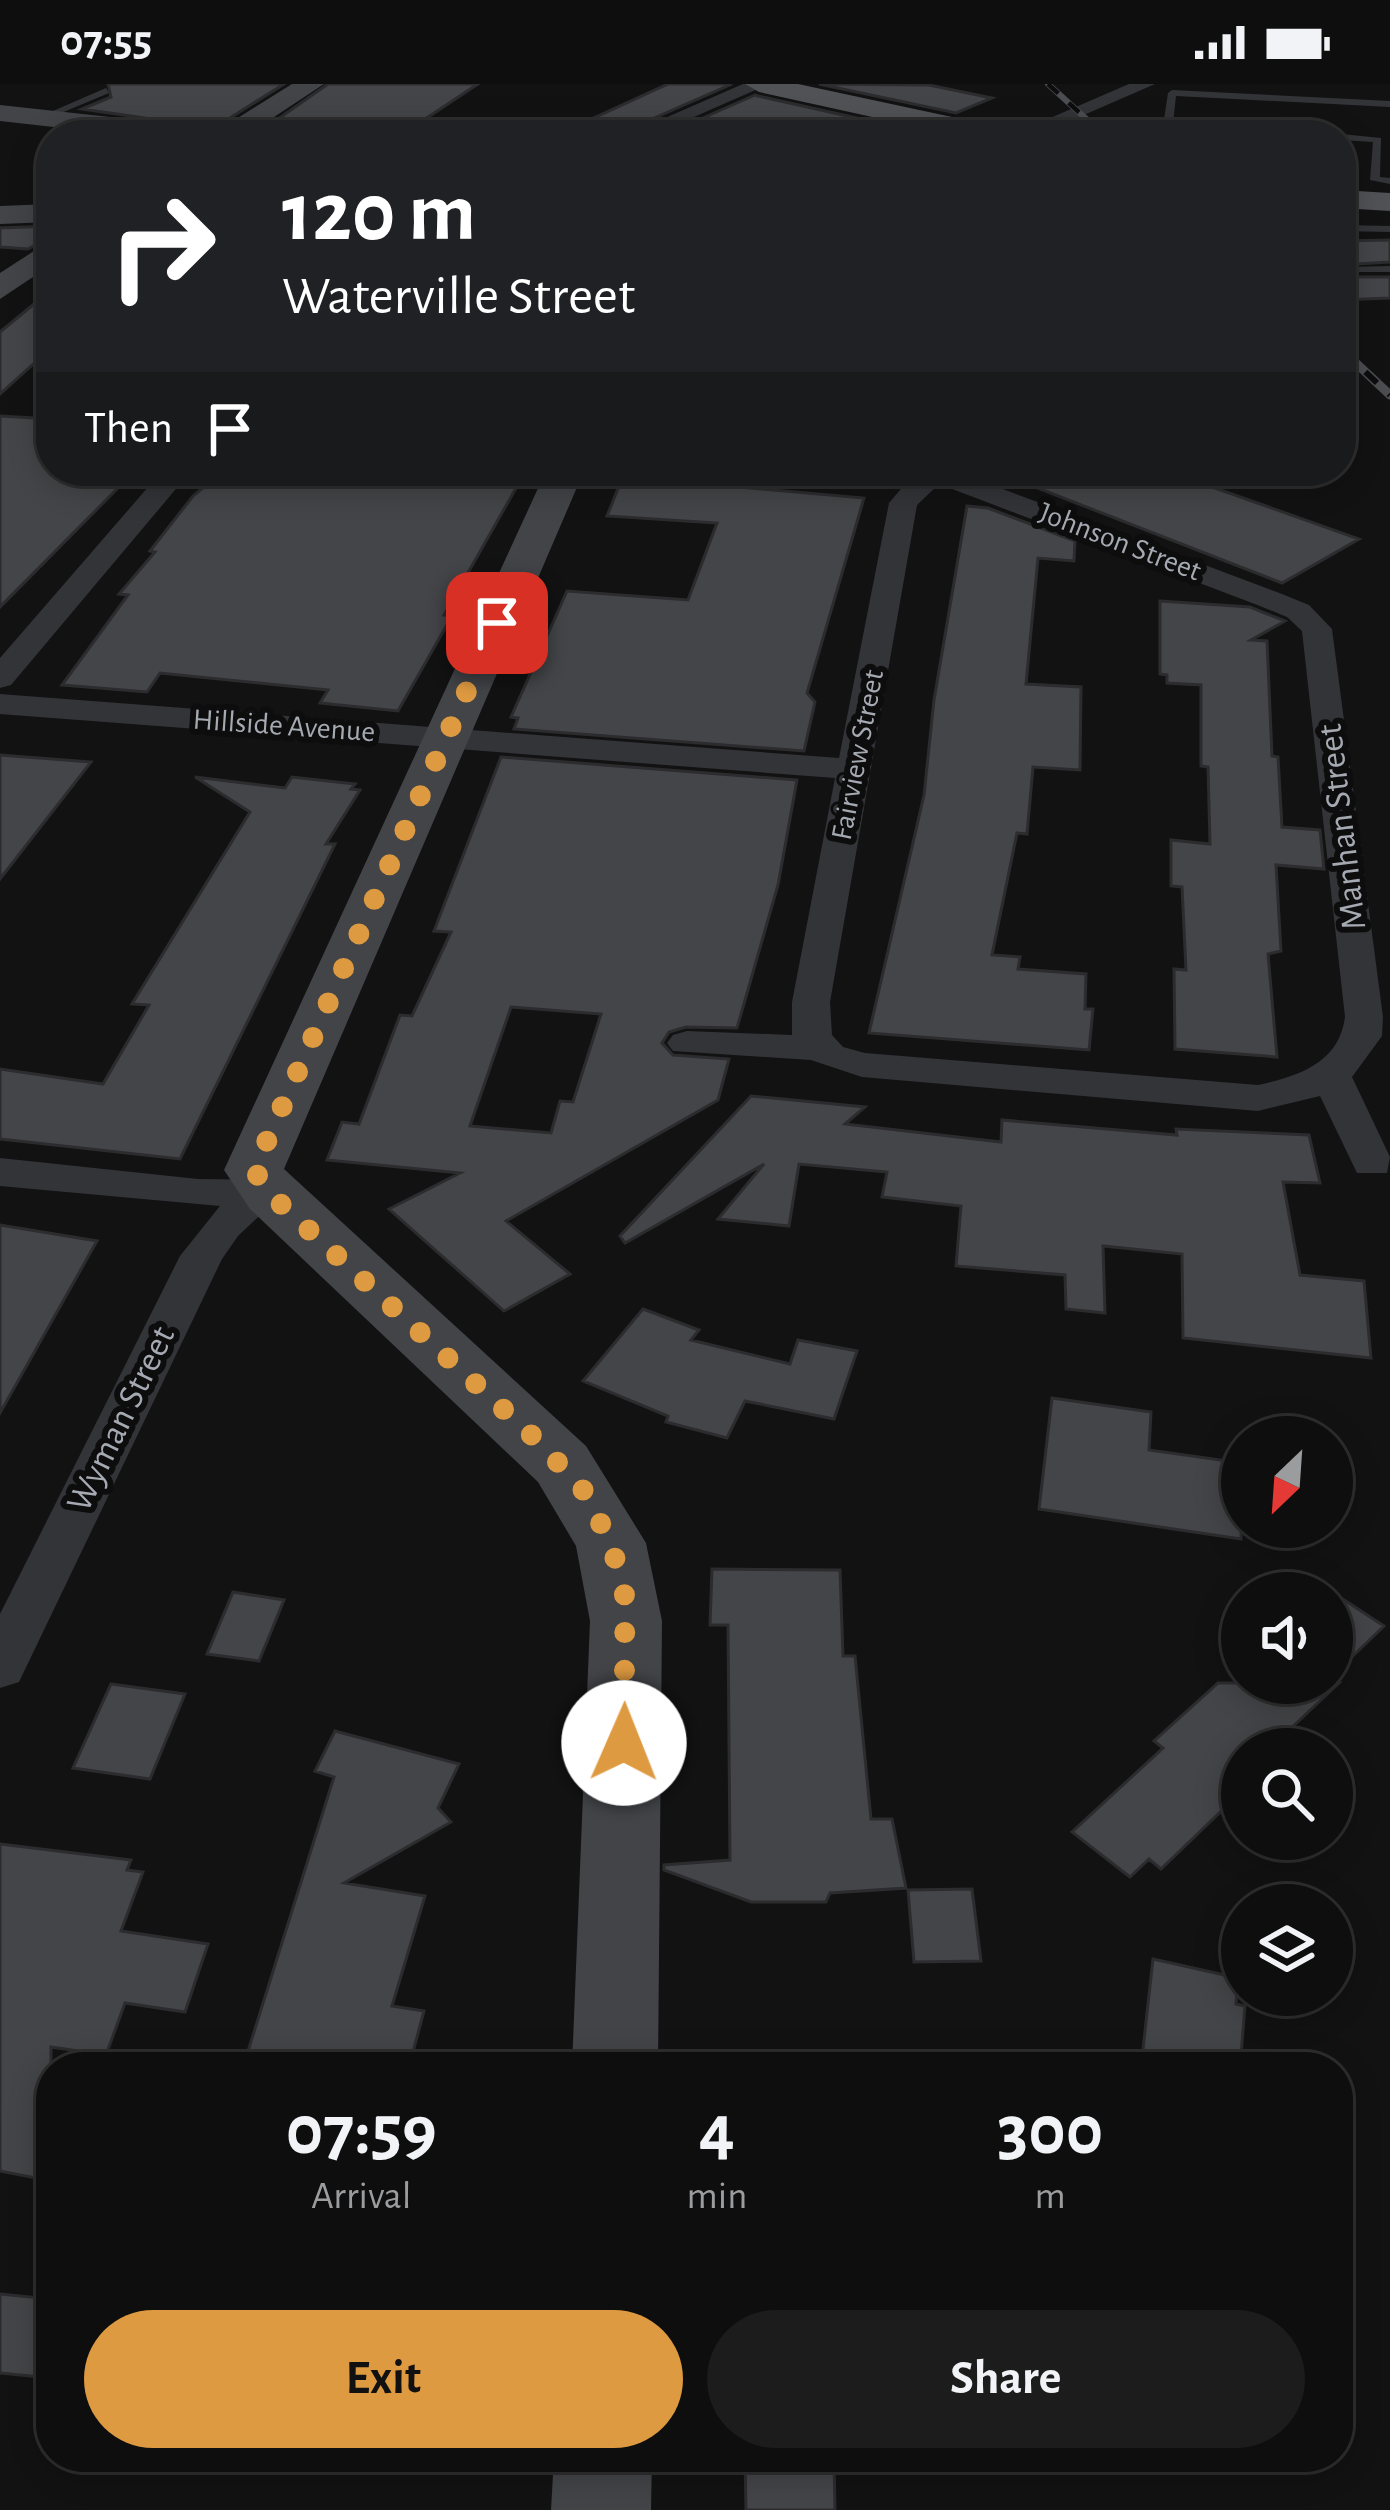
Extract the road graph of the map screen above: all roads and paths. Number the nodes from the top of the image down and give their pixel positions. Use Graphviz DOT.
graph roads {
  1 [pos="310,84"];
  2 [pos="759,84"];
  3 [pos="1146,84"];
  4 [pos="106,91"];
  5 [pos="1390,104"];
  6 [pos="0,113"];
  7 [pos="44,117"];
  8 [pos="70,120"];
  9 [pos="251,120"];
  10 [pos="672,120"];
  11 [pos="902,120"];
  12 [pos="1058,120"];
  13 [pos="1169,120"];
  14 [pos="1384,141"];
  15 [pos="1390,181"];
  16 [pos="1356,200"];
  17 [pos="1390,202"];
  18 [pos="36,214"];
  19 [pos="0,215"];
  20 [pos="1356,228"];
  21 [pos="1390,229"];
  22 [pos="36,261"];
  23 [pos="1390,269"];
  24 [pos="1356,270"];
  25 [pos="0,289"];
  26 [pos="164,486"];
  27 [pos="559,486"];
  28 [pos="919,486"];
  29 [pos="968,486"];
  30 [pos="1307,617"];
  31 [pos="0,678"];
  32 [pos="0,704"];
  33 [pos="446,738"];
  34 [pos="856,769"];
  35 [pos="687,1043"];
  36 [pos="819,1048"];
  37 [pos="1330,1074"];
  38 [pos="1372,1163"];
  39 [pos="0,1172"];
  40 [pos="266,1190"];
  41 [pos="0,1667"];
  42 [pos="615,2052"];
  43 [pos="602,2472"];
  44 [pos="601,2510"];
  1 -- 9 [label="street"];
  2 -- 10 [label="street"];
  2 -- 11 [label="main road"];
  3 -- 12 [label="street"];
  4 -- 7 [label="lane"];
  5 -- 13 [label="lane"];
  6 -- 7 [label="street"];
  7 -- 8 [label="street"];
  14 -- 15 [label="lane"];
  16 -- 17 [label="main road"];
  18 -- 19 [label="street"];
  20 -- 21 [label="lane"];
  22 -- 25 [label="street"];
  23 -- 24 [label="lane"];
  26 -- 31 [label="street"];
  27 -- 33 [label="street"];
  28 -- 34 [label="street, Fairview Street"];
  29 -- 30 [label="street, Johnson Street"];
  30 -- 37 [label="street, Manhan Street"];
  32 -- 33 [label="street, Hillside Avenue"];
  33 -- 34 [label="street, Hillside Avenue"];
  33 -- 40 [label="street"];
  34 -- 36 [label="street, Fairview Street"];
  35 -- 36 [label="street"];
  36 -- 37 [label="street"];
  37 -- 38 [label="street"];
  39 -- 40 [label="street"];
  40 -- 41 [label="street, Wyman Street"];
  40 -- 42 [label="street"];
  43 -- 44 [label="street"];
}
